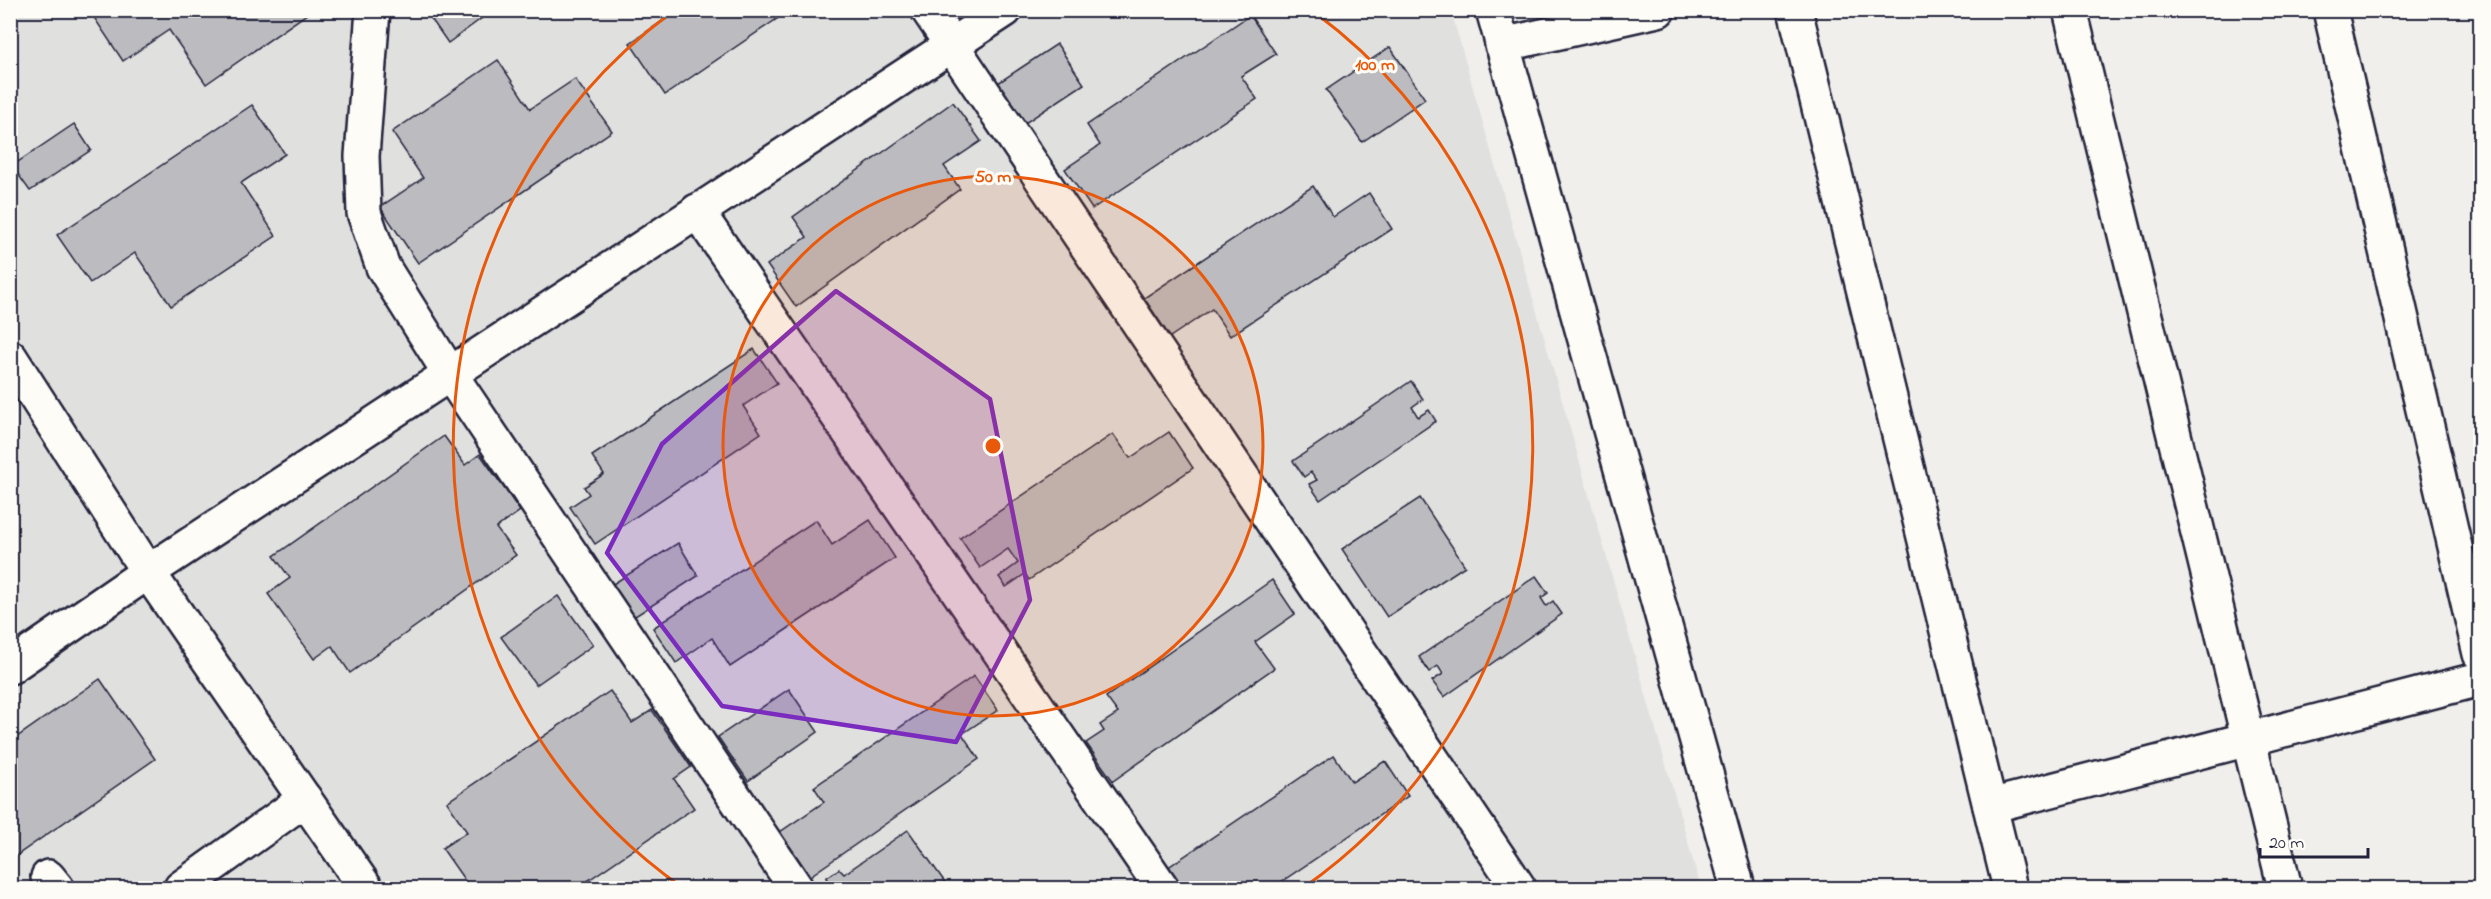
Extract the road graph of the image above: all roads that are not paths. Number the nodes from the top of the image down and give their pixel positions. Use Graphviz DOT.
graph roads {
  1 [pos="373,10"];
  2 [pos="928,10"];
  3 [pos="1005,10"];
  4 [pos="1493,10"];
  5 [pos="1658,10"];
  6 [pos="1795,10"];
  7 [pos="2070,10"];
  8 [pos="2330,10"];
  9 [pos="951,43"];
  10 [pos="1502,45"];
  11 [pos="697,211"];
  12 [pos="10,357"];
  13 [pos="450,374"];
  14 [pos="148,572"];
  15 [pos="2481,654"];
  16 [pos="10,667"];
  17 [pos="2481,680"];
  18 [pos="2249,739"];
  19 [pos="305,799"];
  20 [pos="1990,806"];
  21 [pos="181,888"];
  22 [pos="366,888"];
  23 [pos="796,888"];
  24 [pos="1162,888"];
  25 [pos="1519,888"];
  26 [pos="1738,888"];
  27 [pos="2010,888"];
  28 [pos="2285,888"];
  1 -- 13 [label="street"];
  2 -- 9 [label="street"];
  3 -- 9 [label="street"];
  4 -- 10 [label="street"];
  5 -- 10 [label="street"];
  6 -- 20 [label="street"];
  7 -- 18 [label="street"];
  8 -- 15 [label="street"];
  9 -- 11 [label="street"];
  9 -- 25 [label="street"];
  10 -- 26 [label="street"];
  11 -- 13 [label="street"];
  11 -- 24 [label="street"];
  12 -- 14 [label="street"];
  13 -- 14 [label="street"];
  13 -- 23 [label="street"];
  14 -- 16 [label="street"];
  14 -- 19 [label="street"];
  17 -- 18 [label="street"];
  18 -- 20 [label="street"];
  18 -- 28 [label="street"];
  19 -- 21 [label="street"];
  19 -- 22 [label="street"];
  20 -- 27 [label="street"];
}
